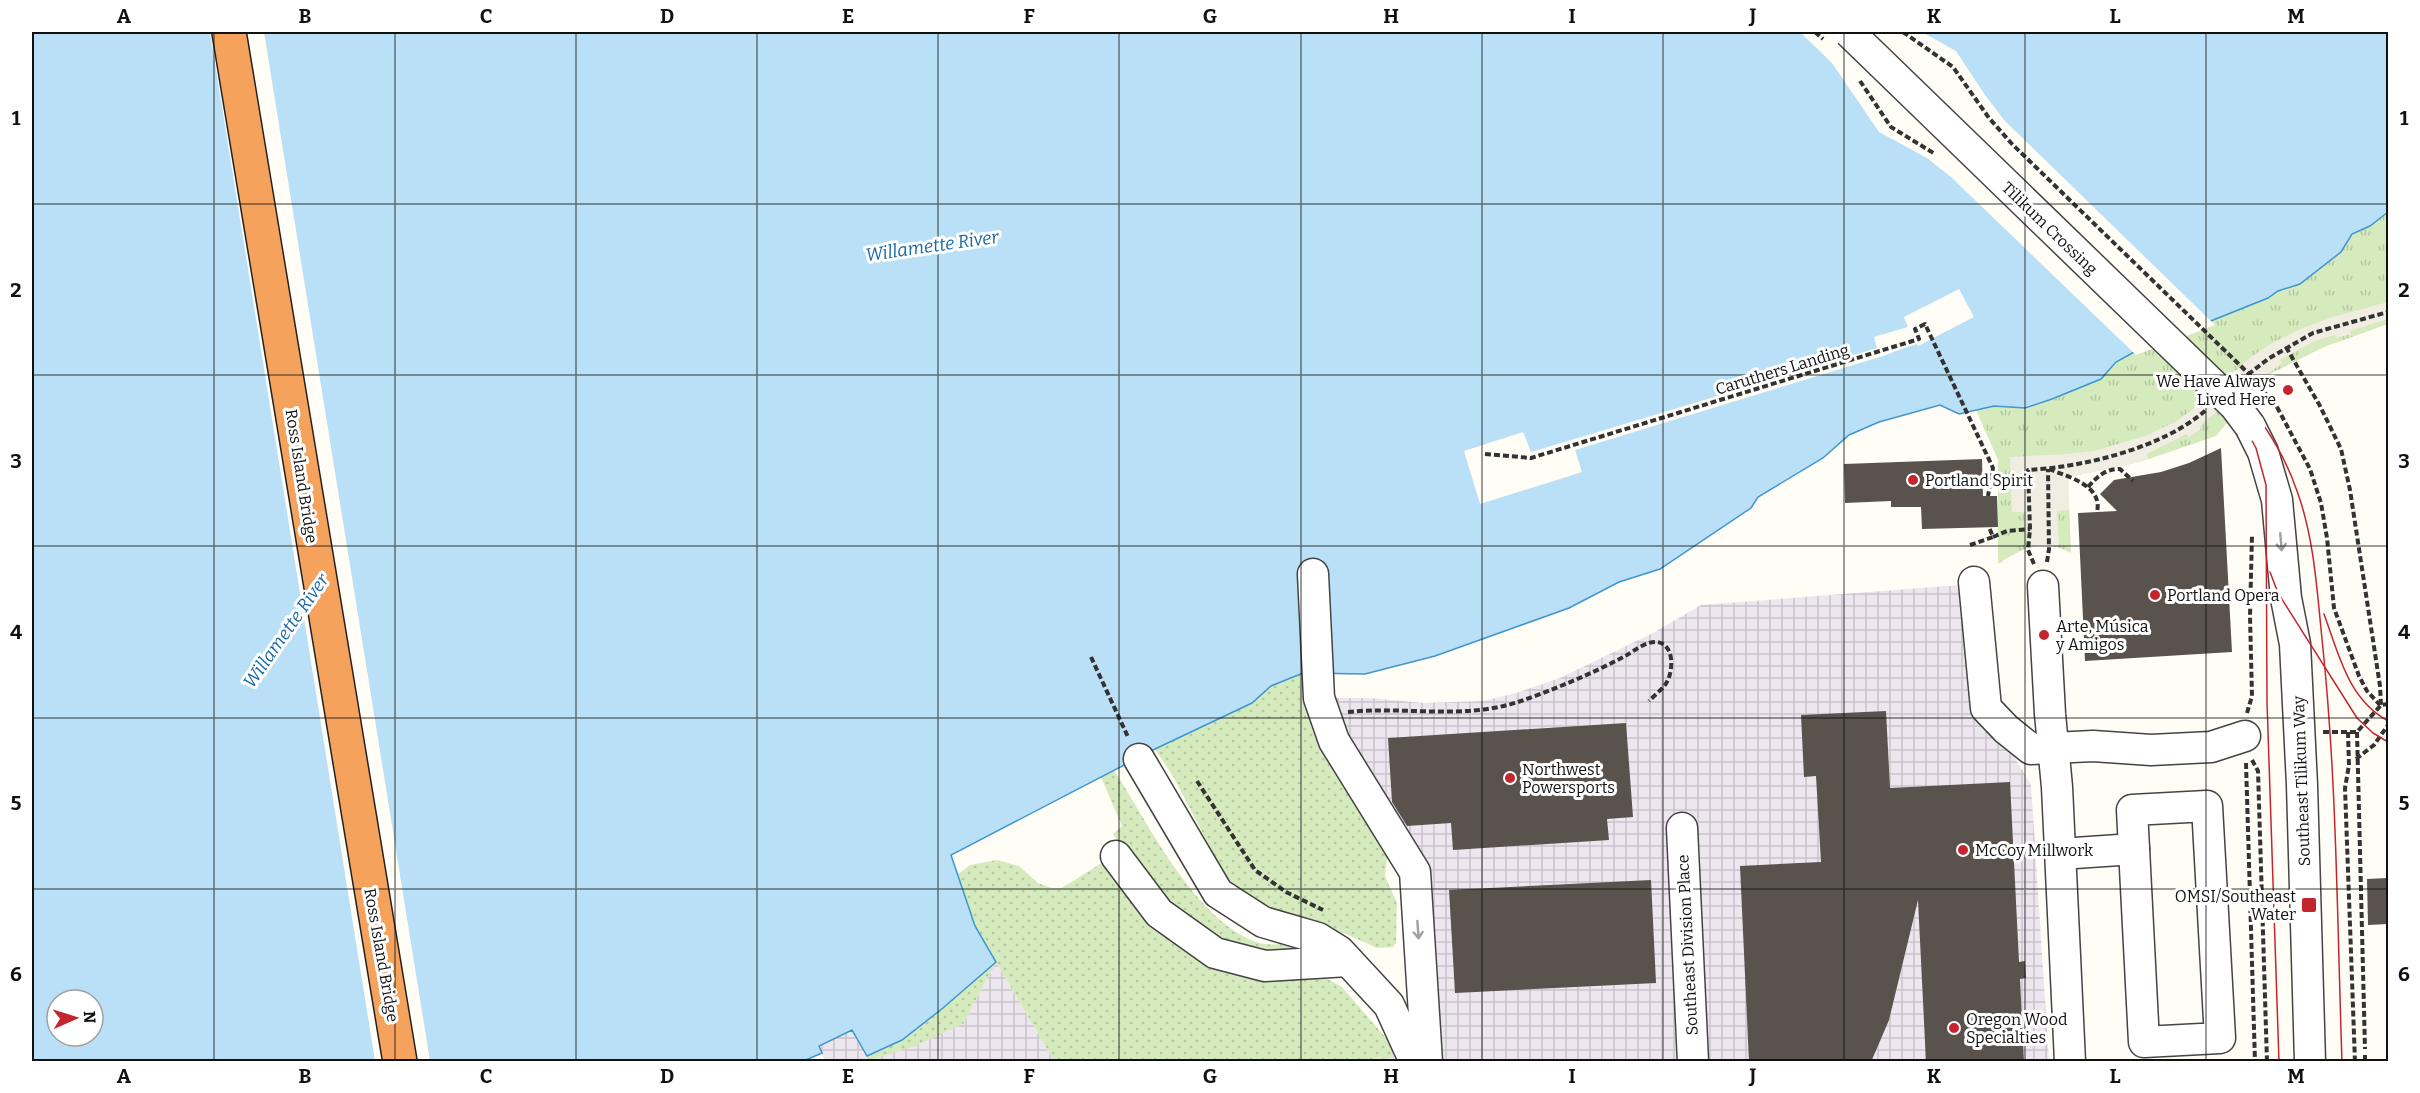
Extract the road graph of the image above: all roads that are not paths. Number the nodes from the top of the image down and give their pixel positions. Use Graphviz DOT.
graph roads {
  1 [pos="229,32"];
  2 [pos="1849,32"];
  3 [pos="1862,32"];
  4 [pos="2261,418"];
  5 [pos="1313,574"];
  6 [pos="1974,582"];
  7 [pos="2043,586"];
  8 [pos="2245,736"];
  9 [pos="2053,748"];
  10 [pos="1139,759"];
  11 [pos="1682,828"];
  12 [pos="2133,842"];
  13 [pos="2060,848"];
  14 [pos="1116,856"];
  15 [pos="1348,961"];
  16 [pos="1415,1056"];
  17 [pos="400,1062"];
  18 [pos="1693,1062"];
  19 [pos="2070,1062"];
  20 [pos="2310,1062"];
  1 -- 17 [label="highway, Ross Island Bridge"];
  2 -- 4 [label="street, Tilikum Crossing, bridge"];
  3 -- 4 [label="street, Tilikum Crossing"];
  4 -- 20 [label="street, Southeast Tilikum Way"];
  5 -- 16 [label="street, one-way"];
  6 -- 9 [label="street"];
  7 -- 9 [label="street"];
  8 -- 9 [label="street"];
  9 -- 13 [label="street"];
  10 -- 15 [label="street"];
  11 -- 18 [label="street, Southeast Division Place"];
  12 -- 12 [label="street"];
  12 -- 13 [label="street"];
  13 -- 19 [label="street"];
  14 -- 15 [label="street"];
  15 -- 16 [label="street"];
}
